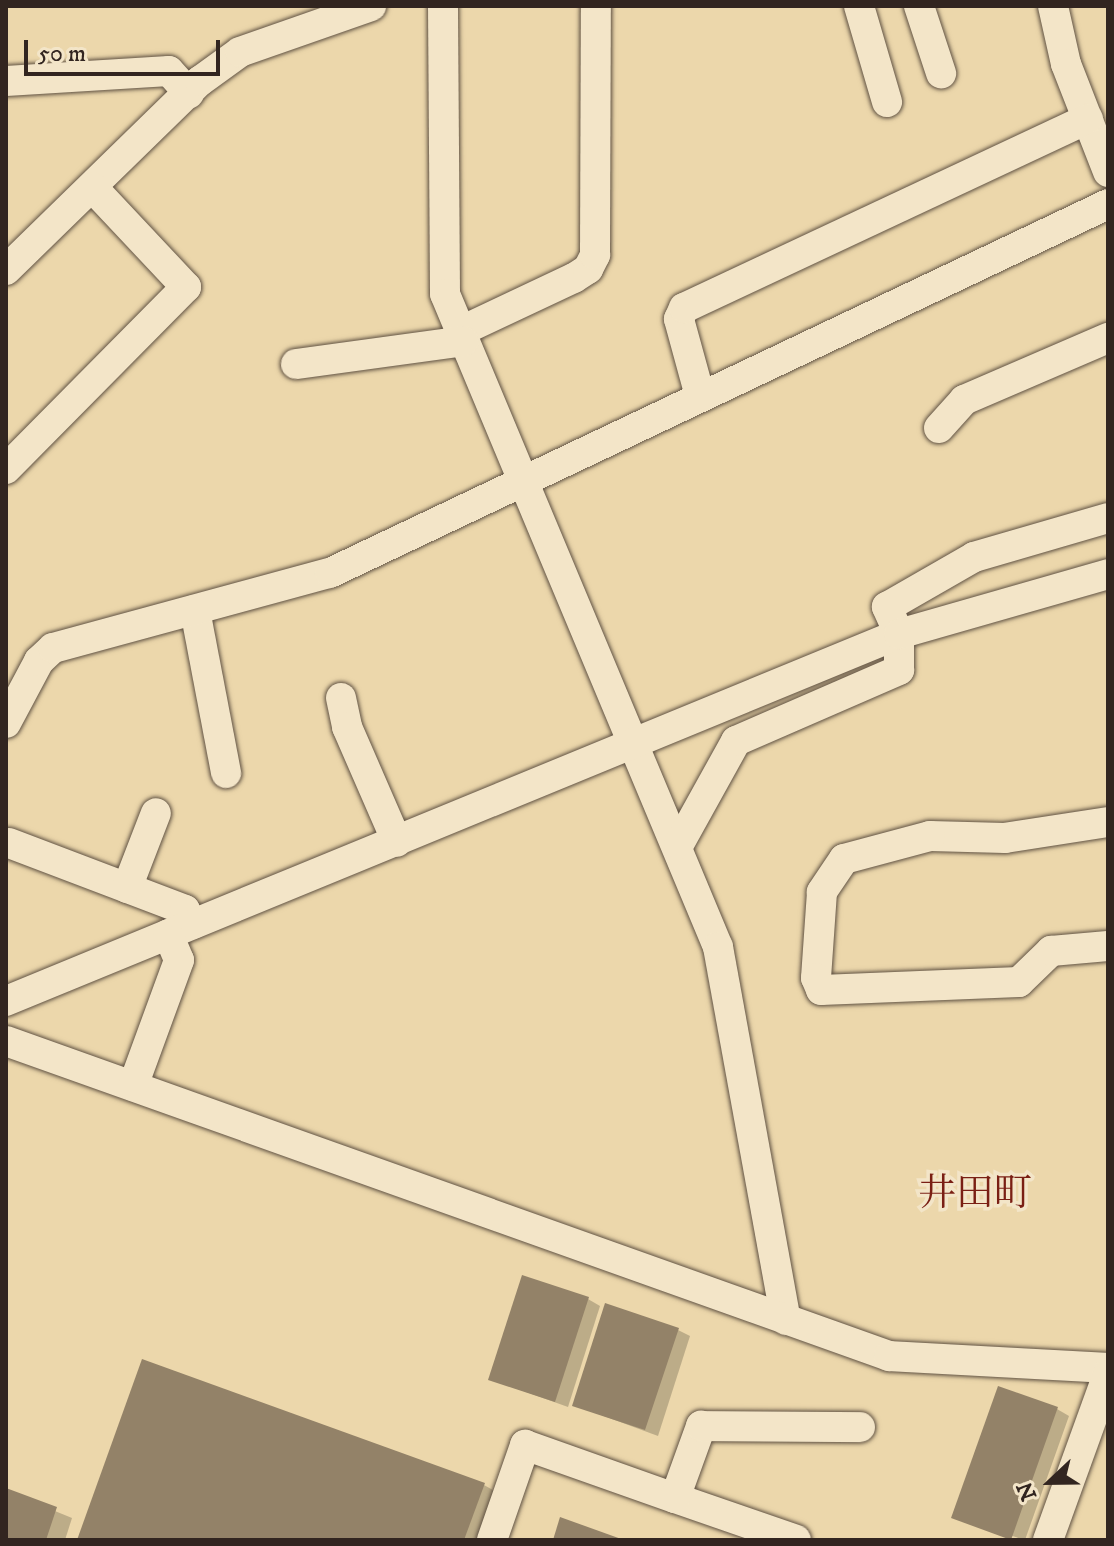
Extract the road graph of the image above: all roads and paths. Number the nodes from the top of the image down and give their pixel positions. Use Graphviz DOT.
graph roads {
  1 [pos="371,6"];
  2 [pos="443,6"];
  3 [pos="596,6"];
  4 [pos="859,6"];
  5 [pos="919,6"];
  6 [pos="1053,6"];
  7 [pos="941,73"];
  8 [pos="6,81"];
  9 [pos="189,93"];
  10 [pos="887,102"];
  11 [pos="1088,119"];
  12 [pos="1107,169"];
  13 [pos="92,187"];
  14 [pos="1108,204"];
  15 [pos="6,270"];
  16 [pos="461,337"];
  17 [pos="1108,338"];
  18 [pos="296,364"];
  19 [pos="700,396"];
  20 [pos="939,428"];
  21 [pos="6,469"];
  22 [pos="526,478"];
  23 [pos="1108,518"];
  24 [pos="1108,574"];
  25 [pos="195,610"];
  26 [pos="899,634"];
  27 [pos="341,698"];
  28 [pos="6,723"];
  29 [pos="637,745"];
  30 [pos="226,773"];
  31 [pos="156,813"];
  32 [pos="1108,822"];
  33 [pos="397,842"];
  34 [pos="679,844"];
  35 [pos="7,846"];
  36 [pos="127,888"];
  37 [pos="180,929"];
  38 [pos="1108,946"];
  39 [pos="6,1001"];
  40 [pos="6,1041"];
  41 [pos="133,1086"];
  42 [pos="786,1320"];
  43 [pos="1108,1371"];
  44 [pos="860,1427"];
  45 [pos="675,1498"];
  46 [pos="492,1540"];
  47 [pos="796,1540"];
  48 [pos="1048,1540"];
  1 -- 9 [label="street"];
  2 -- 16 [label="street"];
  3 -- 16 [label="street"];
  4 -- 10 [label="street"];
  5 -- 7 [label="street"];
  6 -- 11 [label="street"];
  8 -- 9 [label="street"];
  9 -- 13 [label="street"];
  11 -- 12 [label="street"];
  11 -- 19 [label="street"];
  13 -- 15 [label="street"];
  13 -- 21 [label="street"];
  14 -- 19 [label="street"];
  16 -- 18 [label="street"];
  16 -- 22 [label="street"];
  17 -- 20 [label="street"];
  19 -- 22 [label="street"];
  22 -- 25 [label="street"];
  22 -- 29 [label="street"];
  23 -- 26 [label="street"];
  24 -- 26 [label="street"];
  25 -- 28 [label="street"];
  25 -- 30 [label="street"];
  26 -- 29 [label="street"];
  26 -- 34 [label="street"];
  27 -- 33 [label="street"];
  29 -- 33 [label="street"];
  29 -- 34 [label="street"];
  31 -- 36 [label="street"];
  32 -- 38 [label="street"];
  33 -- 37 [label="street"];
  34 -- 42 [label="street"];
  35 -- 36 [label="street"];
  36 -- 37 [label="street"];
  37 -- 39 [label="street"];
  37 -- 41 [label="street"];
  40 -- 41 [label="street"];
  41 -- 42 [label="street"];
  42 -- 43 [label="street"];
  43 -- 48 [label="street"];
  44 -- 45 [label="street"];
  45 -- 46 [label="street"];
  45 -- 47 [label="street"];
}
